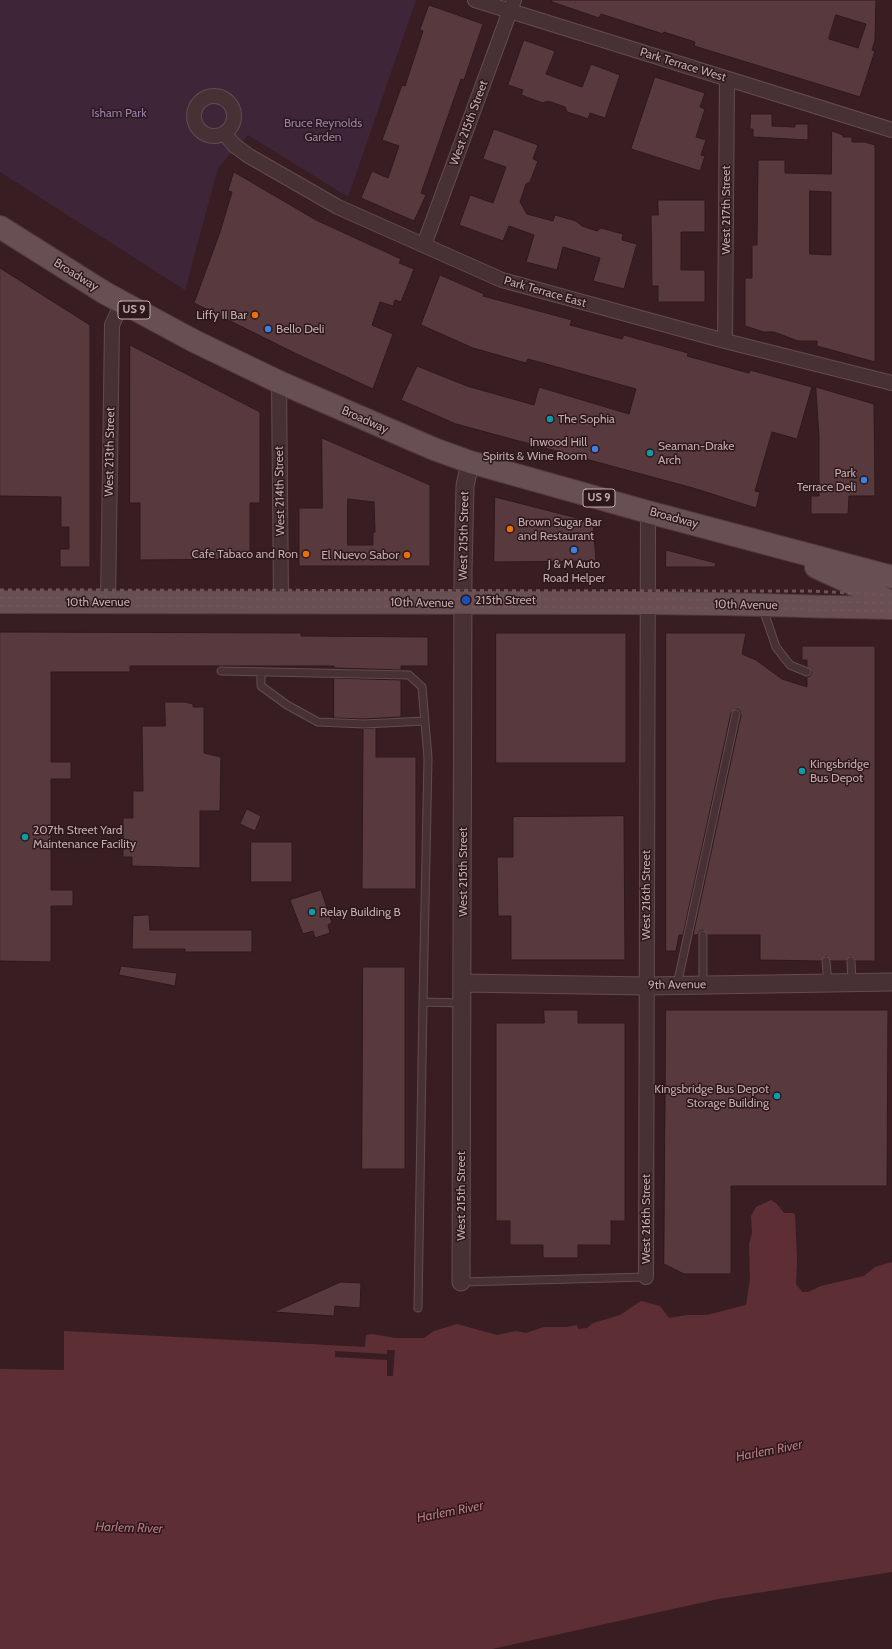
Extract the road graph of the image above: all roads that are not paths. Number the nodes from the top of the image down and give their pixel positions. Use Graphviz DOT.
graph roads {
  1 [pos="475,0"];
  2 [pos="512,6"];
  3 [pos="727,79"];
  4 [pos="892,130"];
  5 [pos="225,134"];
  6 [pos="0,228"];
  7 [pos="424,245"];
  8 [pos="122,303"];
  9 [pos="725,341"];
  10 [pos="278,382"];
  11 [pos="892,383"];
  12 [pos="470,462"];
  13 [pos="648,512"];
  14 [pos="761,541"];
  15 [pos="892,577"];
  16 [pos="281,601"];
  17 [pos="0,602"];
  18 [pos="108,602"];
  19 [pos="892,602"];
  20 [pos="463,603"];
  21 [pos="647,603"];
  22 [pos="762,605"];
  23 [pos="892,608"];
  24 [pos="221,671"];
  25 [pos="261,672"];
  26 [pos="807,672"];
  27 [pos="736,714"];
  28 [pos="425,721"];
  29 [pos="703,935"];
  30 [pos="826,961"];
  31 [pos="851,961"];
  32 [pos="892,982"];
  33 [pos="462,983"];
  34 [pos="828,983"];
  35 [pos="852,983"];
  36 [pos="677,985"];
  37 [pos="703,985"];
  38 [pos="646,986"];
  39 [pos="423,1002"];
  40 [pos="462,1003"];
  41 [pos="646,1278"];
  42 [pos="461,1282"];
  43 [pos="418,1308"];
  1 -- 2 [label="street, Park Terrace West"];
  2 -- 3 [label="street, Park Terrace West"];
  2 -- 7 [label="street, West 215th Street"];
  3 -- 4 [label="street, Park Terrace West"];
  3 -- 9 [label="street, West 217th Street"];
  5 -- 7 [label="street, Park Terrace East"];
  6 -- 8 [label="main road, Broadway / US 9"];
  7 -- 9 [label="street, Park Terrace East"];
  8 -- 10 [label="main road, Broadway / US 9"];
  8 -- 18 [label="street, West 213th Street"];
  9 -- 11 [label="street, Park Terrace East"];
  10 -- 12 [label="main road, Broadway / US 9"];
  10 -- 16 [label="street, West 214th Street"];
  12 -- 13 [label="main road, Broadway / US 9"];
  12 -- 20 [label="street, West 215th Street"];
  13 -- 14 [label="main road, Broadway / US 9"];
  13 -- 21 [label="street, West 216th Street"];
  14 -- 15 [label="main road, Broadway / US 9"];
  14 -- 19 [label="main road, Broadway / US 9"];
  16 -- 18 [label="main road, 10th Avenue"];
  16 -- 20 [label="main road, 10th Avenue"];
  17 -- 18 [label="main road, 10th Avenue"];
  20 -- 21 [label="main road, 10th Avenue"];
  20 -- 33 [label="street, West 215th Street"];
  21 -- 22 [label="main road, 10th Avenue"];
  21 -- 38 [label="street, West 216th Street"];
  22 -- 23 [label="main road, 10th Avenue"];
  22 -- 26 [label="lane"];
  24 -- 25 [label="lane"];
  25 -- 28 [label="lane"];
  25 -- 28 [label="lane"];
  27 -- 36 [label="lane"];
  28 -- 39 [label="lane"];
  29 -- 37 [label="lane"];
  30 -- 34 [label="lane"];
  31 -- 35 [label="lane"];
  32 -- 35 [label="street, 9th Avenue"];
  33 -- 38 [label="street, 9th Avenue"];
  33 -- 40 [label="street, West 215th Street"];
  34 -- 35 [label="street, 9th Avenue"];
  34 -- 37 [label="street, 9th Avenue"];
  36 -- 37 [label="street, 9th Avenue"];
  36 -- 38 [label="street, 9th Avenue"];
  38 -- 41 [label="street, West 216th Street"];
  39 -- 40 [label="lane"];
  39 -- 43 [label="lane"];
  40 -- 42 [label="street, West 215th Street"];
  41 -- 42 [label="lane"];
}
